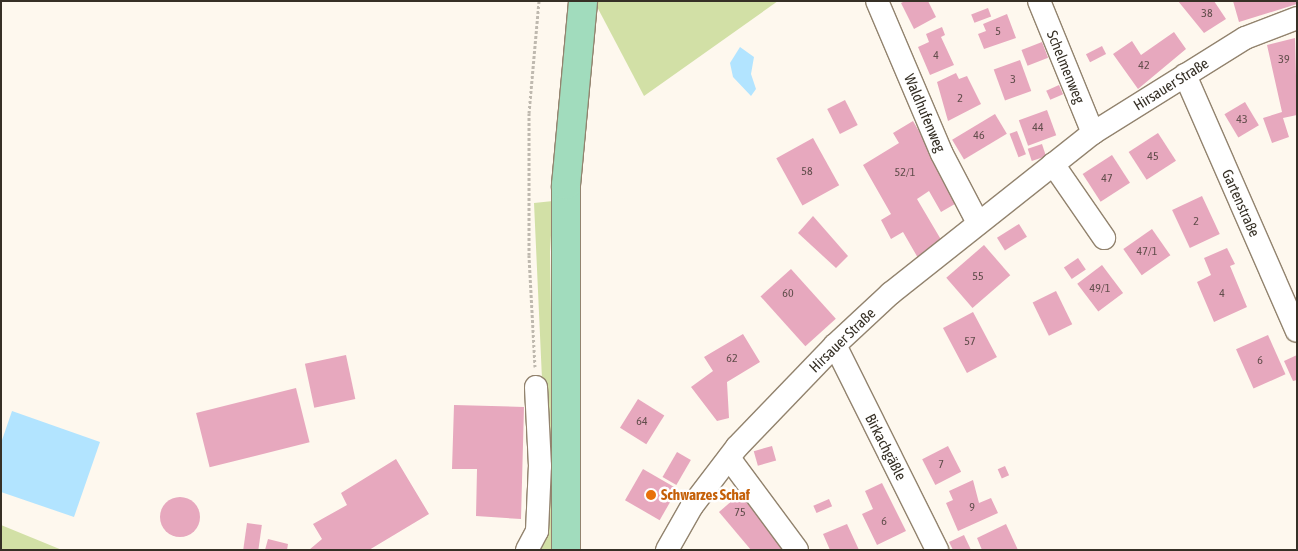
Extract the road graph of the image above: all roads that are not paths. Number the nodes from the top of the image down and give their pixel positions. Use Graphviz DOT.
graph roads {
  1 [pos="583,1"];
  2 [pos="876,1"];
  3 [pos="1039,1"];
  4 [pos="1297,18"];
  5 [pos="1185,75"];
  6 [pos="1093,133"];
  7 [pos="1053,164"];
  8 [pos="978,223"];
  9 [pos="1104,238"];
  10 [pos="1297,331"];
  11 [pos="835,345"];
  12 [pos="536,387"];
  13 [pos="729,458"];
  14 [pos="527,550"];
  15 [pos="566,550"];
  16 [pos="667,550"];
  17 [pos="797,550"];
  18 [pos="937,550"];
  1 -- 15 [label="main road"];
  2 -- 8 [label="street, Waldhufenweg"];
  3 -- 6 [label="street, Schelmenweg"];
  4 -- 5 [label="street, Hirsauer Straße"];
  5 -- 6 [label="street, Hirsauer Straße"];
  5 -- 10 [label="street, Gartenstraße"];
  6 -- 7 [label="street, Hirsauer Straße"];
  7 -- 8 [label="street, Hirsauer Straße"];
  7 -- 9 [label="street"];
  8 -- 11 [label="street, Hirsauer Straße"];
  11 -- 13 [label="street, Hirsauer Straße"];
  11 -- 18 [label="street, Birkachgäßle"];
  12 -- 14 [label="street"];
  13 -- 16 [label="street, Hirsauer Straße"];
  13 -- 17 [label="street"];
}
